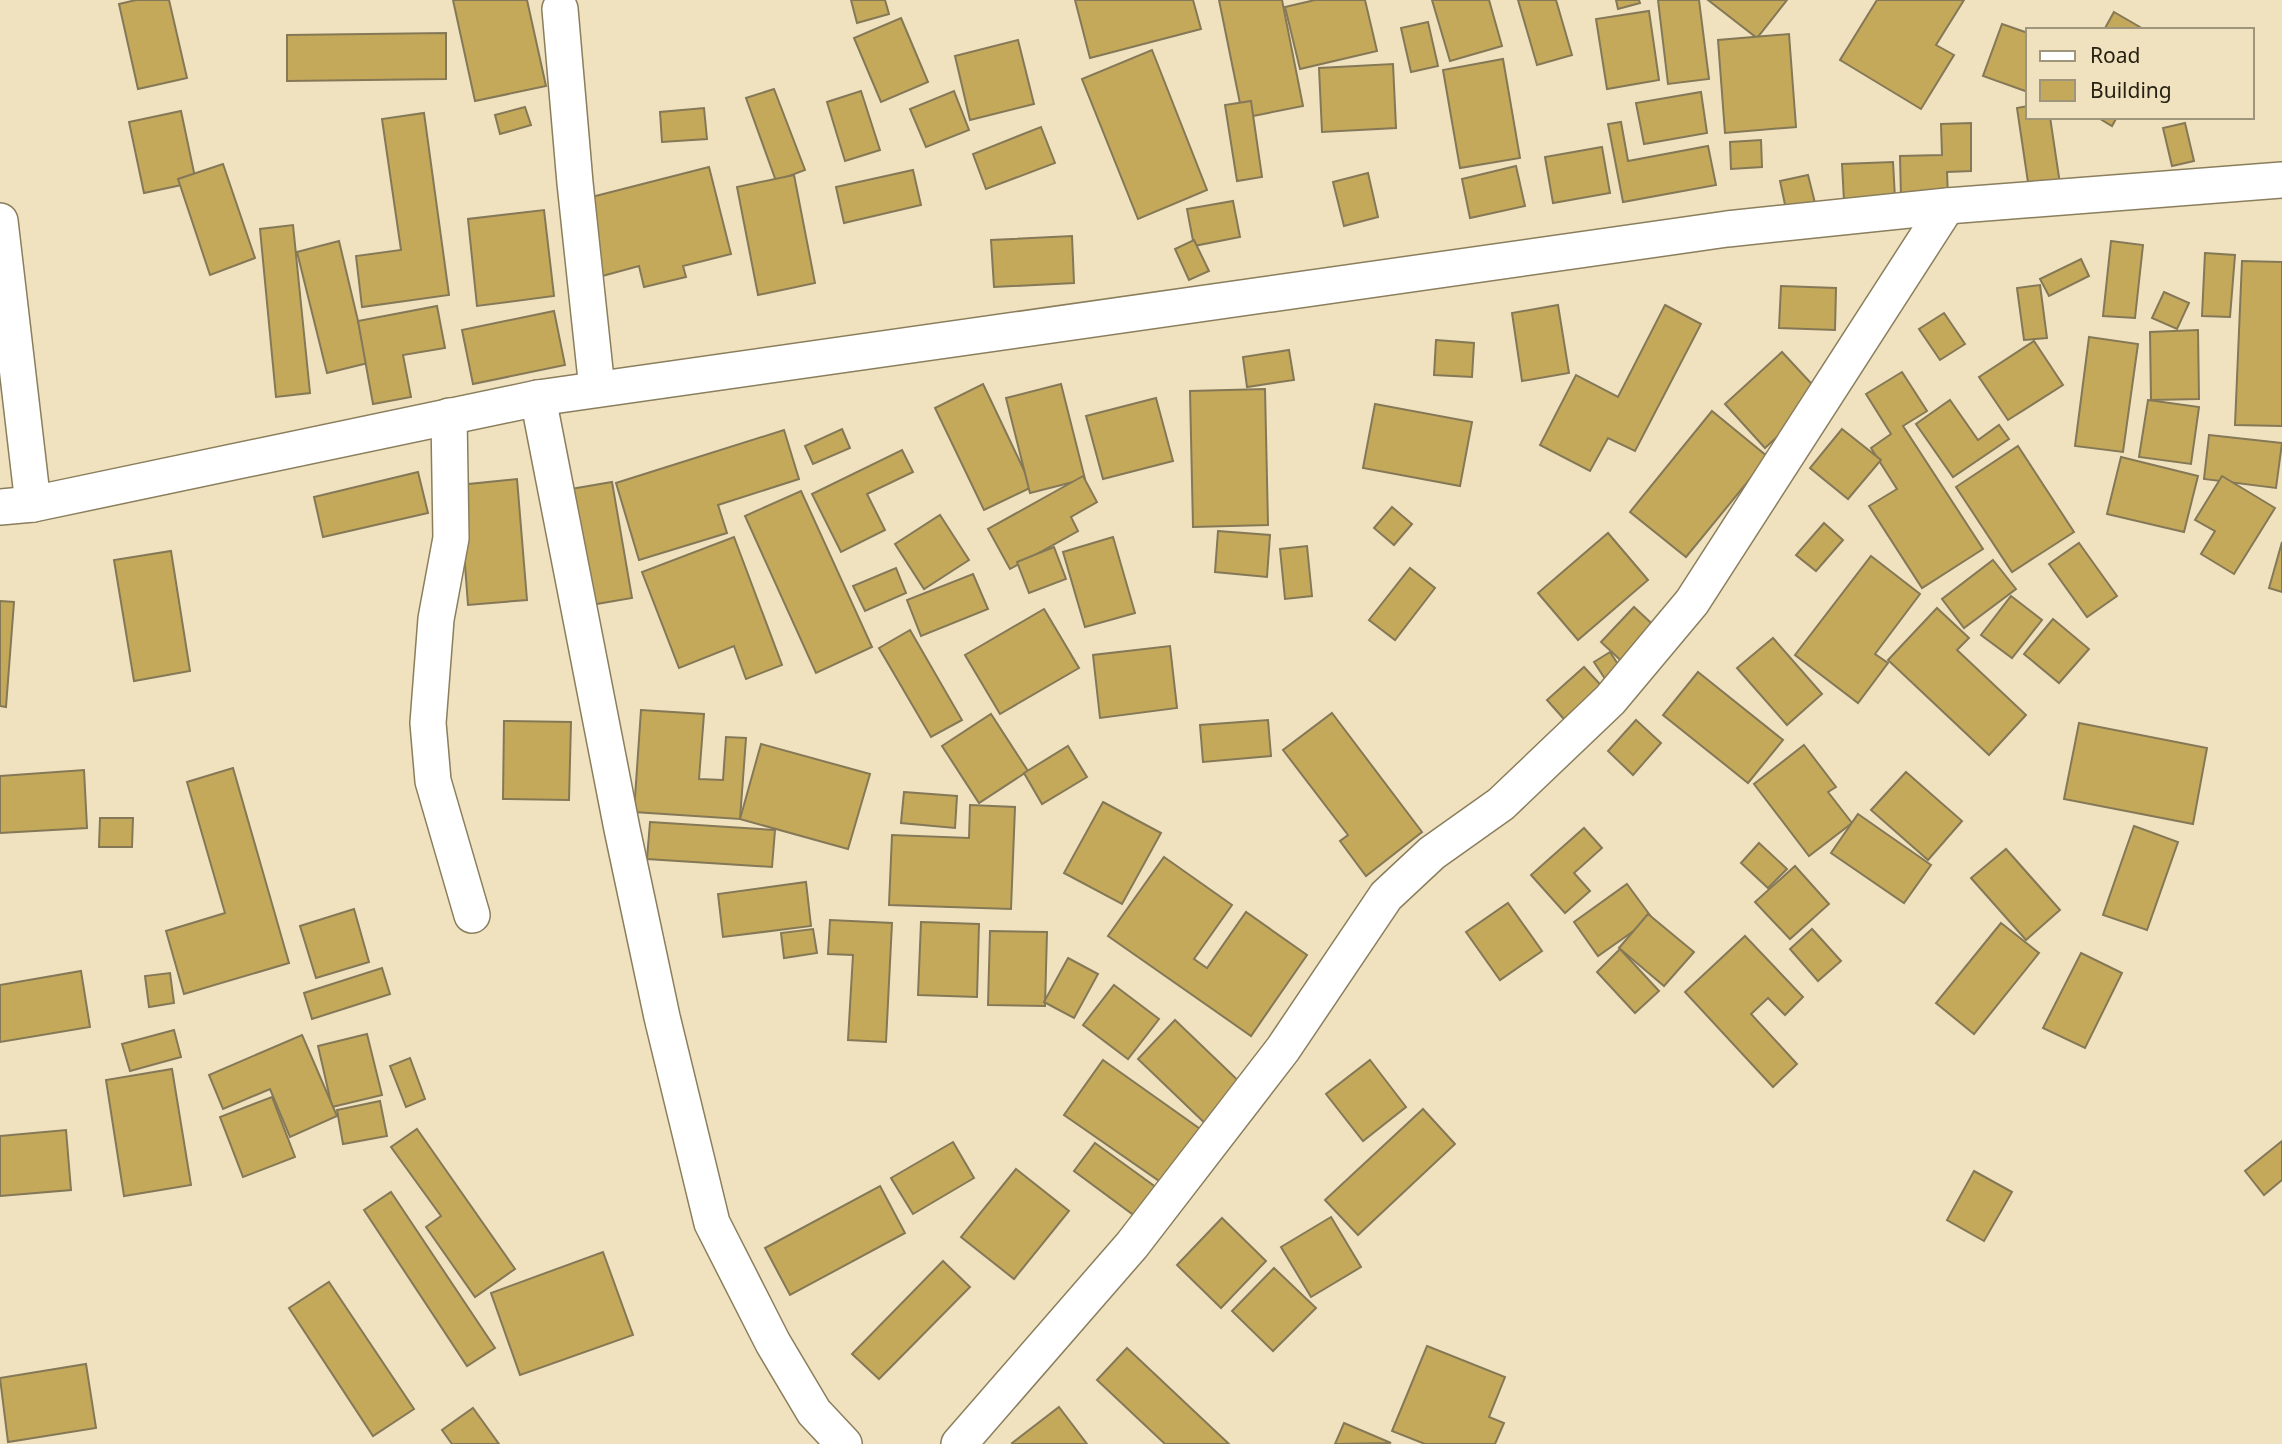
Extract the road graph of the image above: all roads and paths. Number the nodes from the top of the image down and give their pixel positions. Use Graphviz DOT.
graph roads {
  1 [pos="561,9"];
  2 [pos="2282,180"];
  3 [pos="1947,206"];
  4 [pos="0,221"];
  5 [pos="597,389"];
  6 [pos="538,398"];
  7 [pos="449,416"];
  8 [pos="16,506"];
  9 [pos="472,915"];
  10 [pos="844,1444"];
  11 [pos="959,1444"];
  1 -- 5 [label="street"];
  2 -- 3 [label="street"];
  3 -- 5 [label="street"];
  3 -- 11 [label="street"];
  4 -- 8 [label="street"];
  5 -- 6 [label="street"];
  6 -- 7 [label="street"];
  6 -- 10 [label="street"];
  7 -- 8 [label="street"];
  7 -- 9 [label="street"];
}
